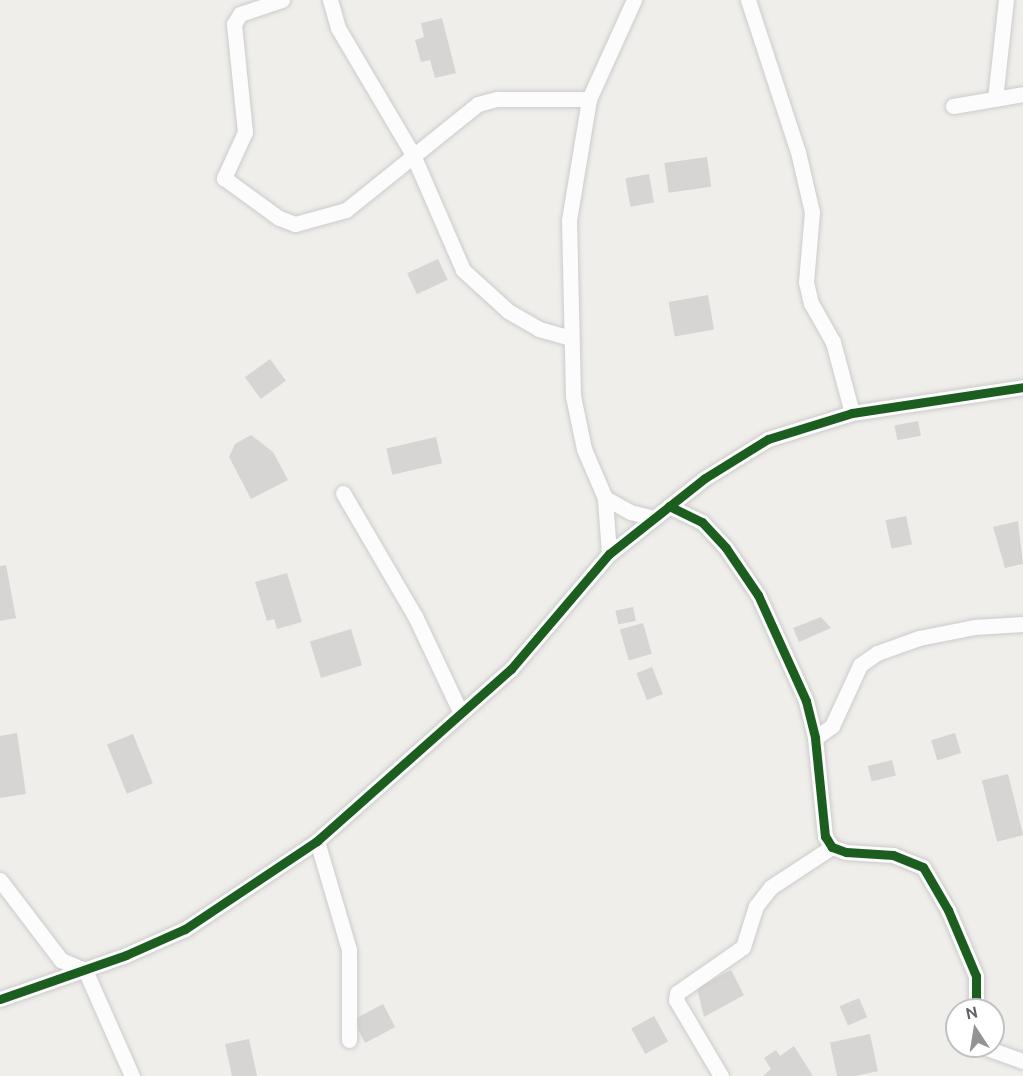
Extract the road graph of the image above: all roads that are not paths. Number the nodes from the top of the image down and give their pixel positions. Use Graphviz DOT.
graph roads {
  1 [pos="282,0"];
  2 [pos="330,0"];
  3 [pos="634,0"];
  4 [pos="748,0"];
  5 [pos="1006,0"];
  6 [pos="1023,94"];
  7 [pos="589,99"];
  8 [pos="995,99"];
  9 [pos="953,106"];
  10 [pos="413,154"];
  11 [pos="570,338"];
  12 [pos="1023,387"];
  13 [pos="852,413"];
  14 [pos="343,493"];
  15 [pos="605,498"];
  16 [pos="669,506"];
  17 [pos="654,518"];
  18 [pos="609,554"];
  19 [pos="1023,624"];
  20 [pos="460,711"];
  21 [pos="815,738"];
  22 [pos="317,841"];
  23 [pos="832,847"];
  24 [pos="0,880"];
  25 [pos="61,960"];
  26 [pos="85,970"];
  27 [pos="57,979"];
  28 [pos="975,998"];
  29 [pos="0,999"];
  30 [pos="349,1040"];
  31 [pos="1005,1055"];
  32 [pos="1023,1061"];
  33 [pos="132,1076"];
  34 [pos="721,1076"];
  1 -- 10 [label="street"];
  2 -- 10 [label="street"];
  3 -- 7 [label="street"];
  4 -- 13 [label="street"];
  5 -- 8 [label="street"];
  6 -- 8 [label="street"];
  7 -- 10 [label="street"];
  7 -- 11 [label="street"];
  8 -- 9 [label="street"];
  10 -- 11 [label="street"];
  11 -- 15 [label="street"];
  12 -- 13 [label="street"];
  13 -- 16 [label="street"];
  14 -- 20 [label="street"];
  15 -- 17 [label="street"];
  15 -- 18 [label="street"];
  16 -- 17 [label="street"];
  16 -- 21 [label="street"];
  17 -- 18 [label="street"];
  18 -- 20 [label="street"];
  19 -- 21 [label="street"];
  20 -- 22 [label="street"];
  21 -- 23 [label="street"];
  22 -- 26 [label="street"];
  22 -- 30 [label="street"];
  23 -- 28 [label="street"];
  23 -- 34 [label="street"];
  24 -- 25 [label="street"];
  25 -- 26 [label="street"];
  25 -- 27 [label="street"];
  26 -- 27 [label="street"];
  26 -- 33 [label="street"];
  27 -- 29 [label="street"];
  31 -- 32 [label="street"];
}
